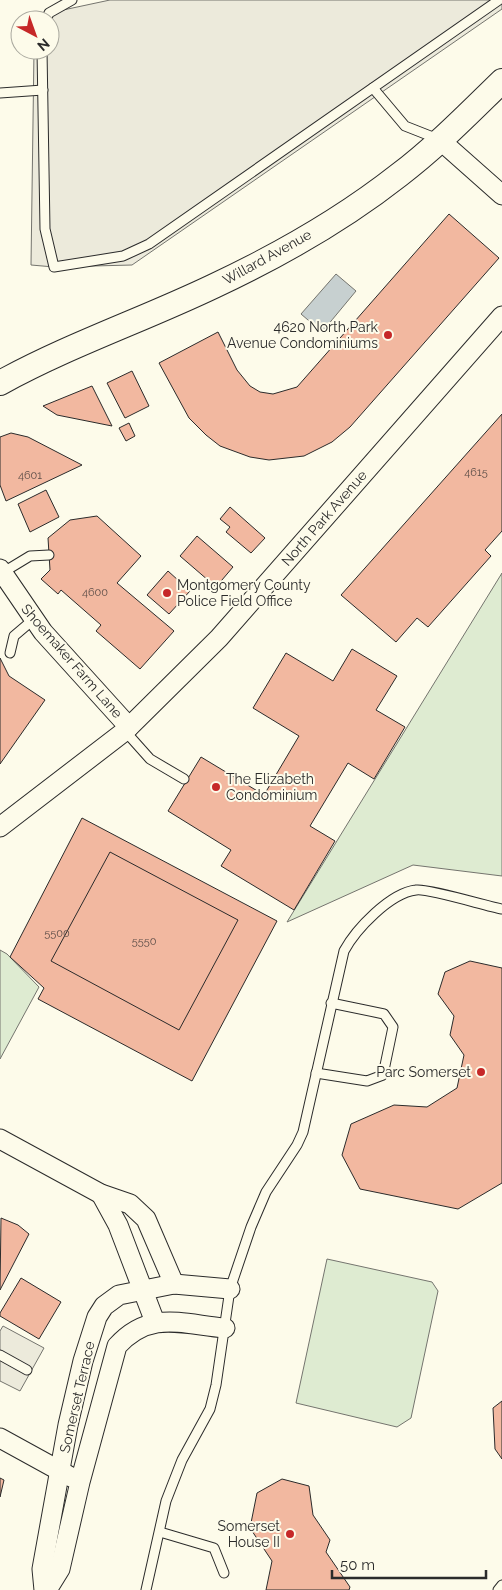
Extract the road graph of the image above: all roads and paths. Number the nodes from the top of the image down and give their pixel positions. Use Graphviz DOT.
graph roads {
  1 [pos="72,0"];
  2 [pos="499,0"];
  3 [pos="54,10"];
  4 [pos="42,60"];
  5 [pos="502,80"];
  6 [pos="373,88"];
  7 [pos="43,90"];
  8 [pos="0,93"];
  9 [pos="440,140"];
  10 [pos="502,195"];
  11 [pos="502,316"];
  12 [pos="0,383"];
  13 [pos="49,555"];
  14 [pos="1,571"];
  15 [pos="34,619"];
  16 [pos="10,653"];
  17 [pos="127,729"];
  18 [pos="184,779"];
  19 [pos="0,827"];
  20 [pos="502,909"];
  21 [pos="331,1003"];
  22 [pos="316,1073"];
  23 [pos="0,1139"];
  24 [pos="101,1194"];
  25 [pos="174,1284"];
  26 [pos="230,1289"];
  27 [pos="143,1290"];
  28 [pos="155,1322"];
  29 [pos="225,1328"];
  30 [pos="0,1355"];
  31 [pos="26,1370"];
  32 [pos="0,1438"];
  33 [pos="61,1471"];
  34 [pos="80,1482"];
  35 [pos="160,1532"];
  36 [pos="224,1573"];
  37 [pos="502,1585"];
  38 [pos="45,1590"];
  39 [pos="146,1590"];
  40 [pos="498,1590"];
  1 -- 3 [label="lane"];
  2 -- 6 [label="lane"];
  4 -- 7 [label="lane"];
  5 -- 9 [label="street, Willard Avenue"];
  6 -- 7 [label="lane"];
  6 -- 9 [label="lane"];
  7 -- 8 [label="lane"];
  9 -- 10 [label="street"];
  9 -- 12 [label="street, Willard Avenue"];
  11 -- 17 [label="street, North Park Avenue"];
  13 -- 14 [label="lane"];
  14 -- 15 [label="street, Shoemaker Farm Lane"];
  15 -- 16 [label="lane"];
  15 -- 17 [label="street, Shoemaker Farm Lane"];
  17 -- 18 [label="lane"];
  17 -- 19 [label="street, North Park Avenue"];
  20 -- 21 [label="lane"];
  21 -- 22 [label="lane"];
  21 -- 22 [label="lane"];
  22 -- 26 [label="lane"];
  23 -- 24 [label="street"];
  24 -- 25 [label="street"];
  24 -- 27 [label="street"];
  25 -- 26 [label="street, Somerset Terrace"];
  25 -- 27 [label="street, Somerset Terrace"];
  26 -- 29 [label="lane"];
  27 -- 28 [label="street"];
  27 -- 33 [label="street, Somerset Terrace"];
  28 -- 29 [label="street, Somerset Terrace"];
  28 -- 34 [label="street, Somerset Terrace"];
  29 -- 35 [label="lane"];
  30 -- 31 [label="lane"];
  32 -- 33 [label="street"];
  33 -- 34 [label="street"];
  33 -- 38 [label="street, Somerset Terrace"];
  34 -- 38 [label="street, Somerset Terrace"];
  35 -- 36 [label="lane"];
  35 -- 39 [label="lane"];
  37 -- 40 [label="lane"];
}
